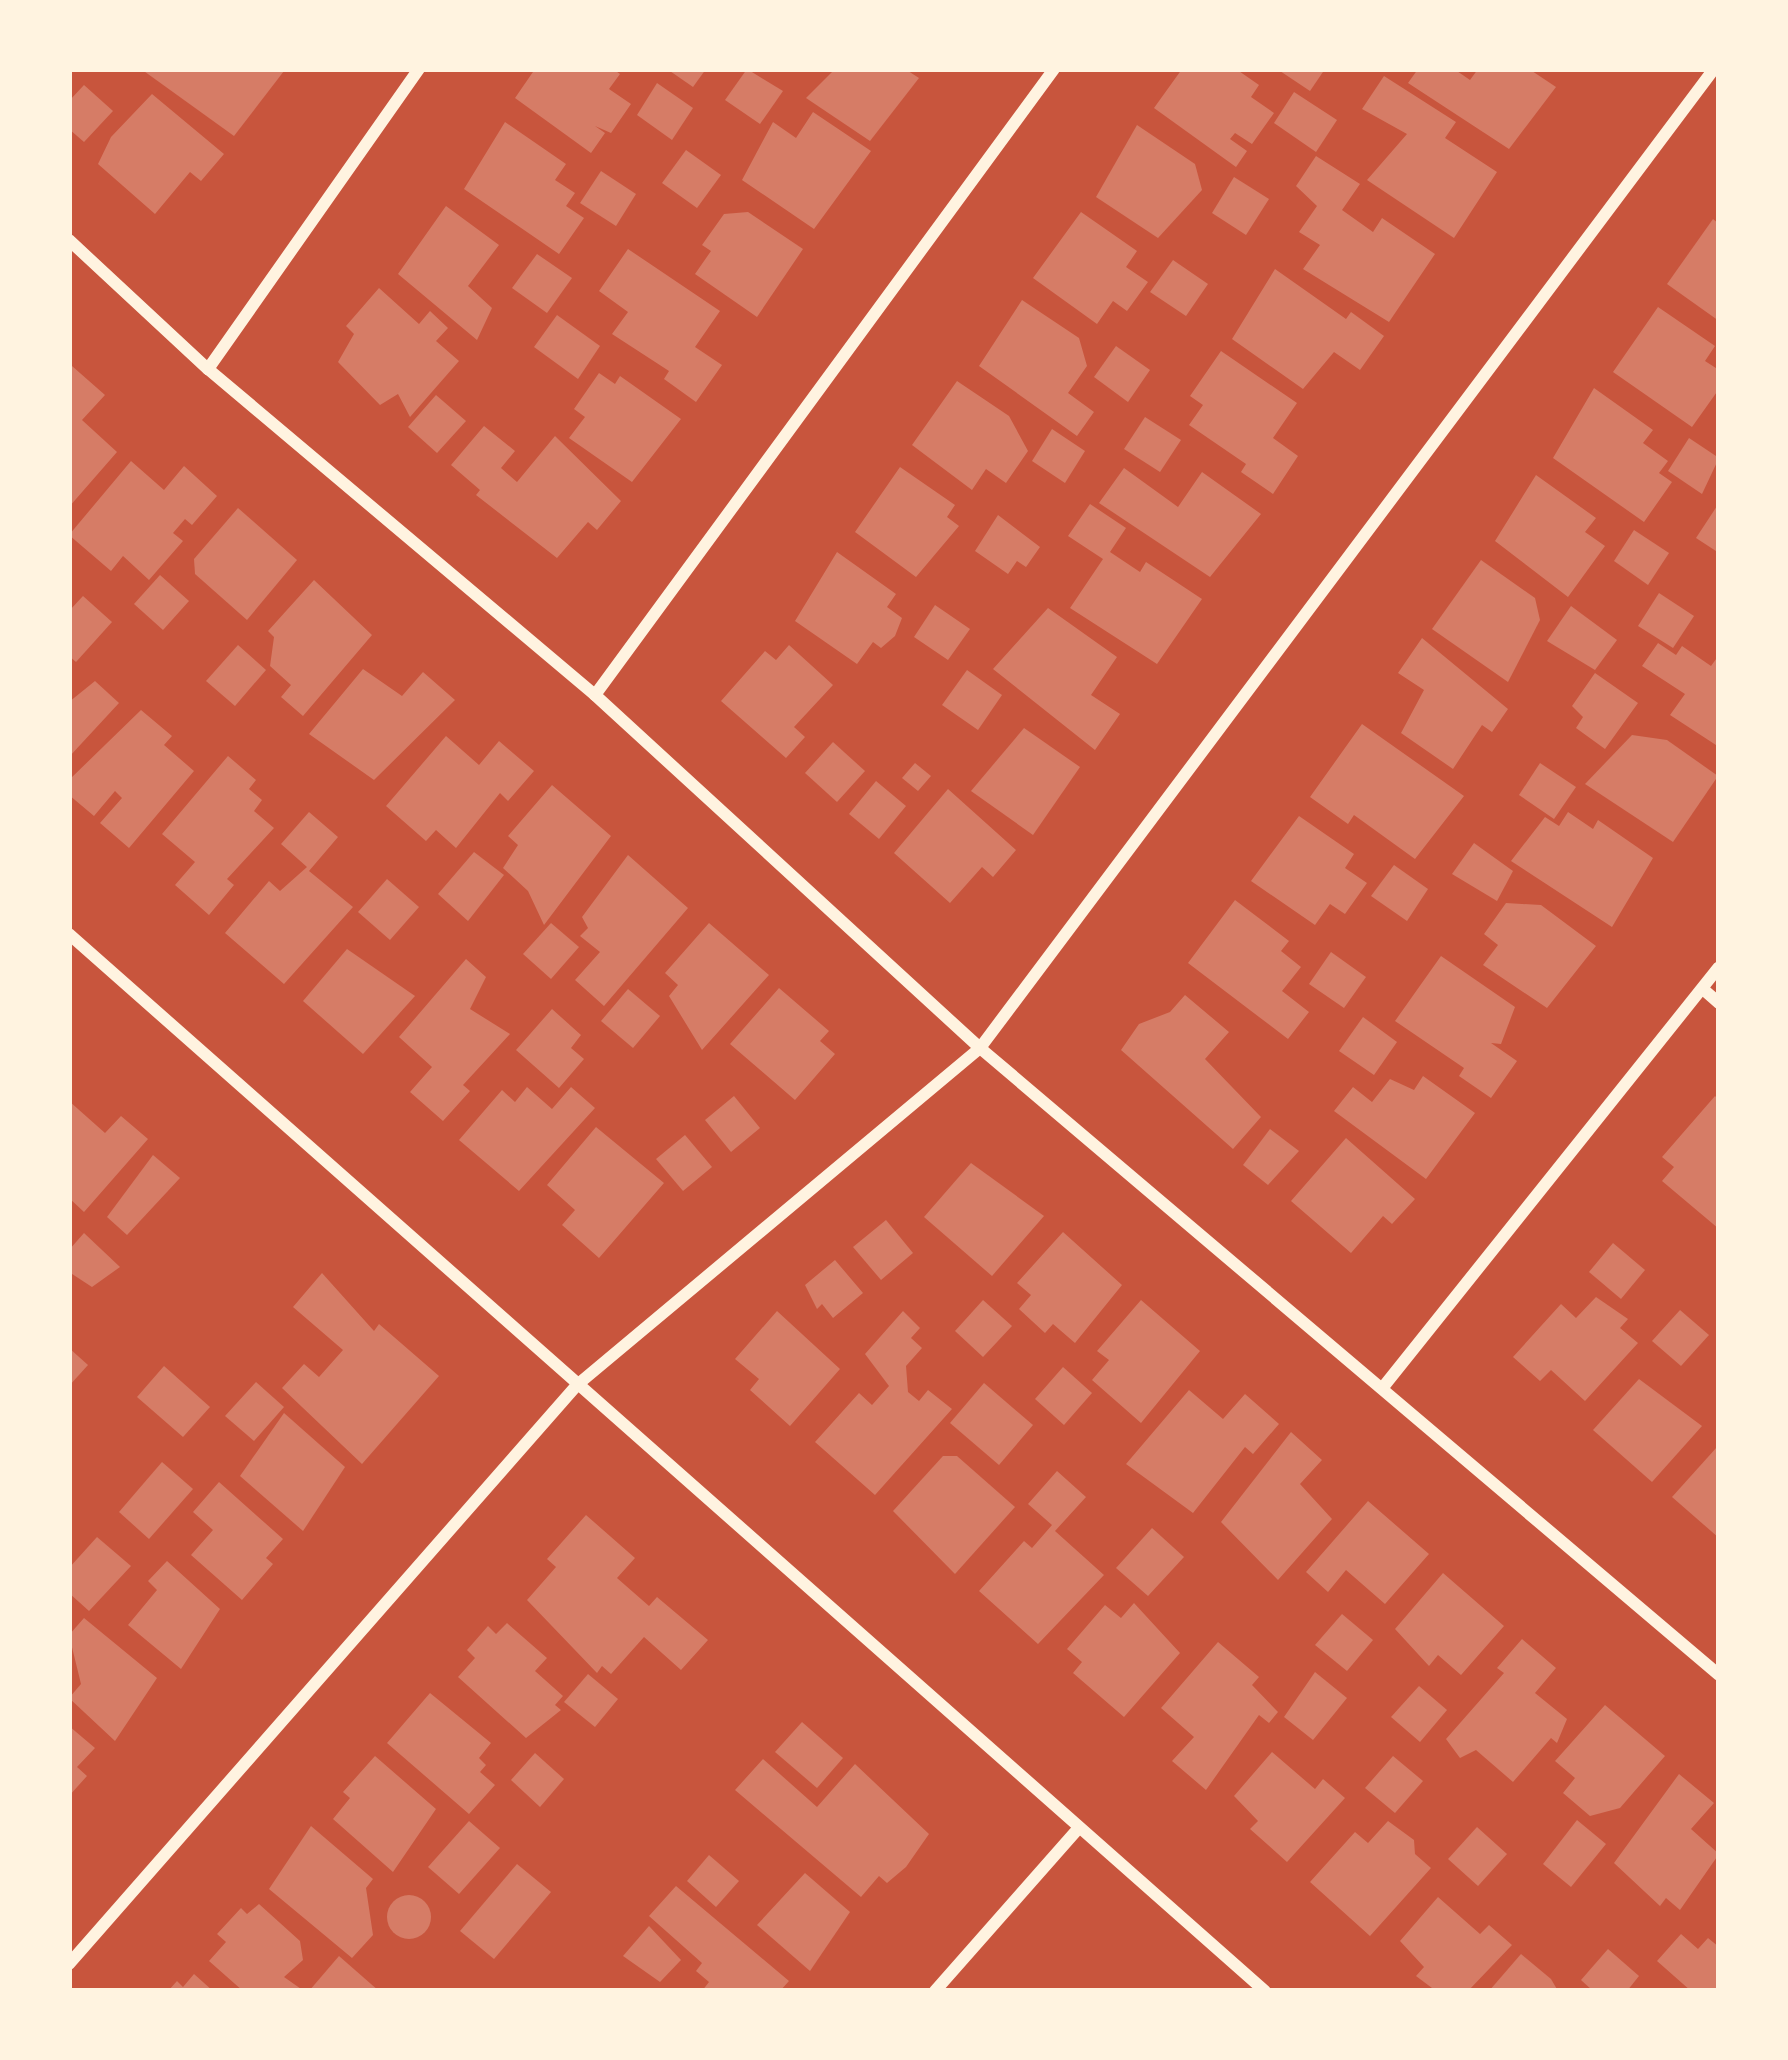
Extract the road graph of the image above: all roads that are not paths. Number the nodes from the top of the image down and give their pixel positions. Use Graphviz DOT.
graph roads {
  1 [pos="418,69"];
  2 [pos="1054,69"];
  3 [pos="1714,69"];
  4 [pos="69,240"];
  5 [pos="208,369"];
  6 [pos="595,695"];
  7 [pos="72,942"];
  8 [pos="1719,967"];
  9 [pos="1703,990"];
  10 [pos="1719,1004"];
  11 [pos="980,1048"];
  12 [pos="577,1385"];
  13 [pos="1384,1385"];
  14 [pos="1719,1675"];
  15 [pos="1076,1831"];
  16 [pos="69,1964"];
  17 [pos="935,1991"];
  18 [pos="1264,1991"];
  1 -- 5 [label="street"];
  2 -- 6 [label="street"];
  3 -- 11 [label="street"];
  4 -- 5 [label="street"];
  5 -- 6 [label="street"];
  6 -- 11 [label="street"];
  7 -- 12 [label="street"];
  8 -- 9 [label="street"];
  9 -- 10 [label="street"];
  9 -- 13 [label="street"];
  11 -- 12 [label="street"];
  11 -- 13 [label="street"];
  12 -- 15 [label="street"];
  12 -- 16 [label="street"];
  13 -- 14 [label="street"];
  15 -- 17 [label="street"];
  15 -- 18 [label="street"];
}
